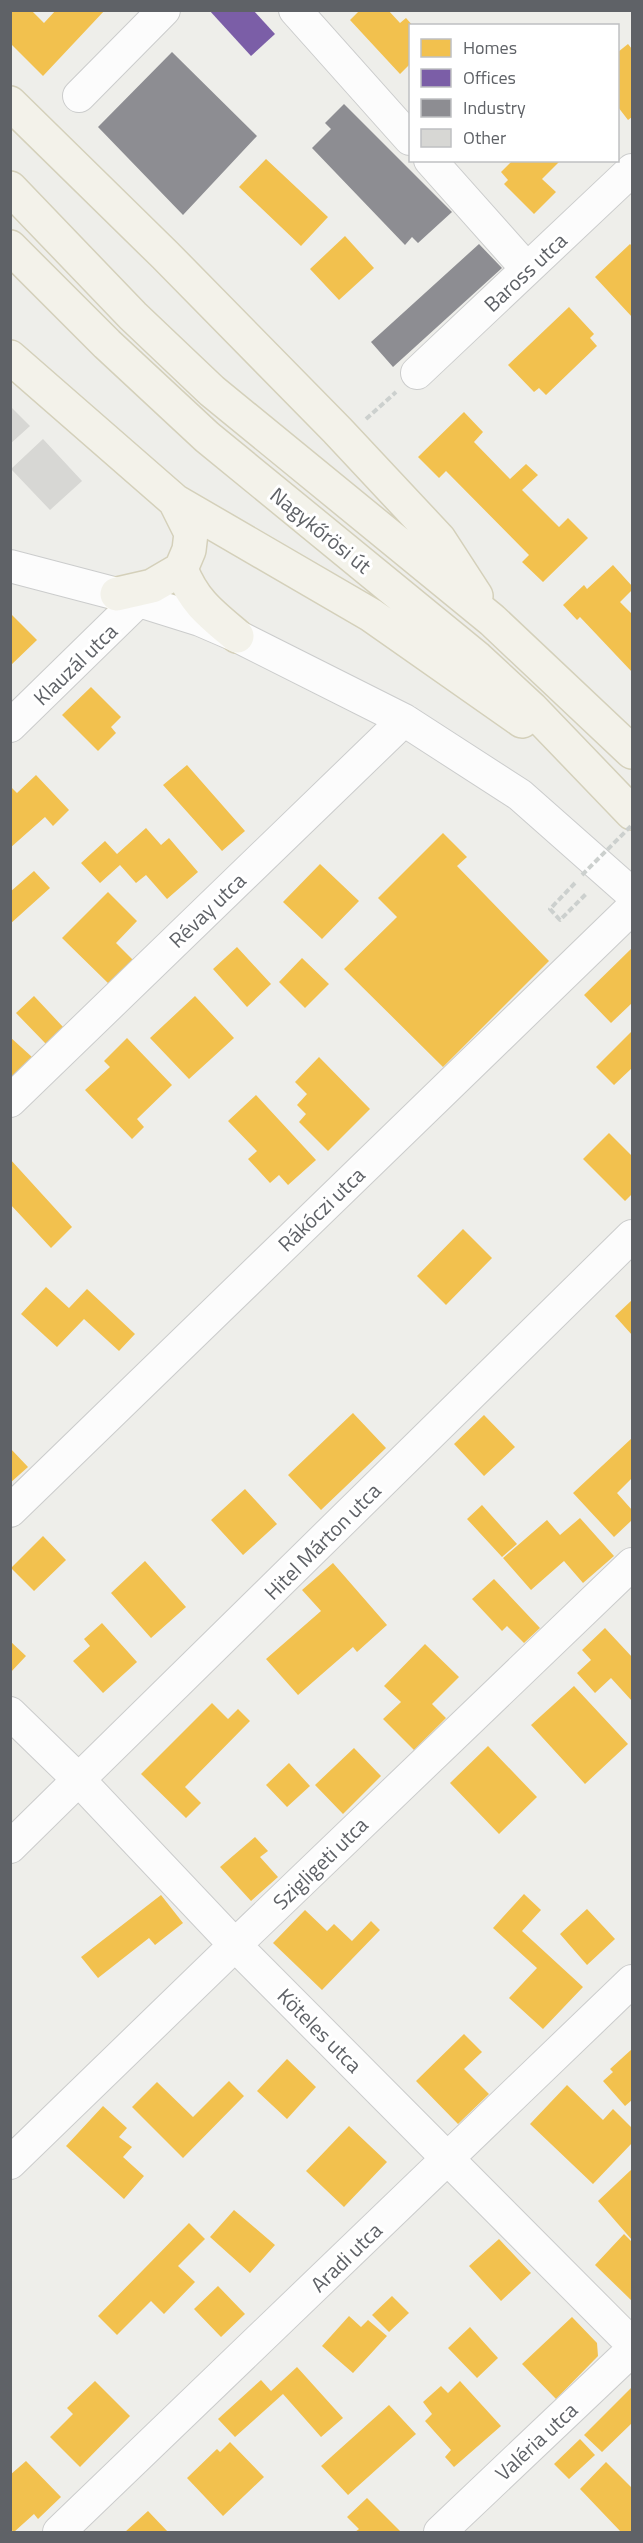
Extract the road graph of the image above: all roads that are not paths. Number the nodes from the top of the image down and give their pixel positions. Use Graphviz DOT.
graph roads {
  1 [pos="164,10"];
  2 [pos="295,10"];
  3 [pos="78,96"];
  4 [pos="10,103"];
  5 [pos="409,137"];
  6 [pos="431,162"];
  7 [pos="633,170"];
  8 [pos="10,188"];
  9 [pos="10,247"];
  10 [pos="527,269"];
  11 [pos="13,362"];
  12 [pos="417,373"];
  13 [pos="175,501"];
  14 [pos="10,566"];
  15 [pos="181,569"];
  16 [pos="128,598"];
  17 [pos="492,620"];
  18 [pos="237,636"];
  19 [pos="404,720"];
  20 [pos="10,726"];
  21 [pos="633,752"];
  22 [pos="575,754"];
  23 [pos="633,813"];
  24 [pos="633,894"];
  25 [pos="633,908"];
  26 [pos="10,1101"];
  27 [pos="633,1236"];
  28 [pos="10,1511"];
  29 [pos="633,1564"];
  30 [pos="10,1713"];
  31 [pos="79,1780"];
  32 [pos="10,1846"];
  33 [pos="235,1945"];
  34 [pos="633,1981"];
  35 [pos="449,2159"];
  36 [pos="10,2163"];
  37 [pos="633,2344"];
  38 [pos="633,2350"];
  39 [pos="59,2532"];
  40 [pos="440,2532"];
  1 -- 3 [label="street"];
  2 -- 5 [label="street"];
  4 -- 17 [label="main road"];
  6 -- 10 [label="street"];
  7 -- 10 [label="street, Baross utca"];
  8 -- 17 [label="main road, Nagykőrösi út"];
  9 -- 22 [label="main road, Nagykőrösi út"];
  10 -- 12 [label="street, Baross utca"];
  11 -- 13 [label="main road"];
  13 -- 15 [label="main road"];
  13 -- 22 [label="main road"];
  14 -- 16 [label="street"];
  15 -- 16 [label="main road"];
  15 -- 18 [label="main road"];
  16 -- 18 [label="street"];
  16 -- 20 [label="street, Klauzál utca"];
  17 -- 21 [label="main road, Nagykőrösi út"];
  18 -- 19 [label="street"];
  19 -- 24 [label="street"];
  19 -- 26 [label="street, Révay utca"];
  22 -- 23 [label="main road, Nagykőrösi út"];
  25 -- 28 [label="street, Rákóczi utca"];
  27 -- 31 [label="street, Hitel Márton utca"];
  29 -- 33 [label="street, Szigligeti utca"];
  30 -- 31 [label="street, Köteles utca"];
  31 -- 32 [label="street, Hitel Márton utca"];
  31 -- 33 [label="street, Köteles utca"];
  33 -- 35 [label="street, Köteles utca"];
  33 -- 36 [label="street, Szigligeti utca"];
  34 -- 35 [label="street, Aradi utca"];
  35 -- 37 [label="street, Köteles utca"];
  35 -- 39 [label="street, Aradi utca"];
  38 -- 40 [label="street, Valéria utca"];
}
